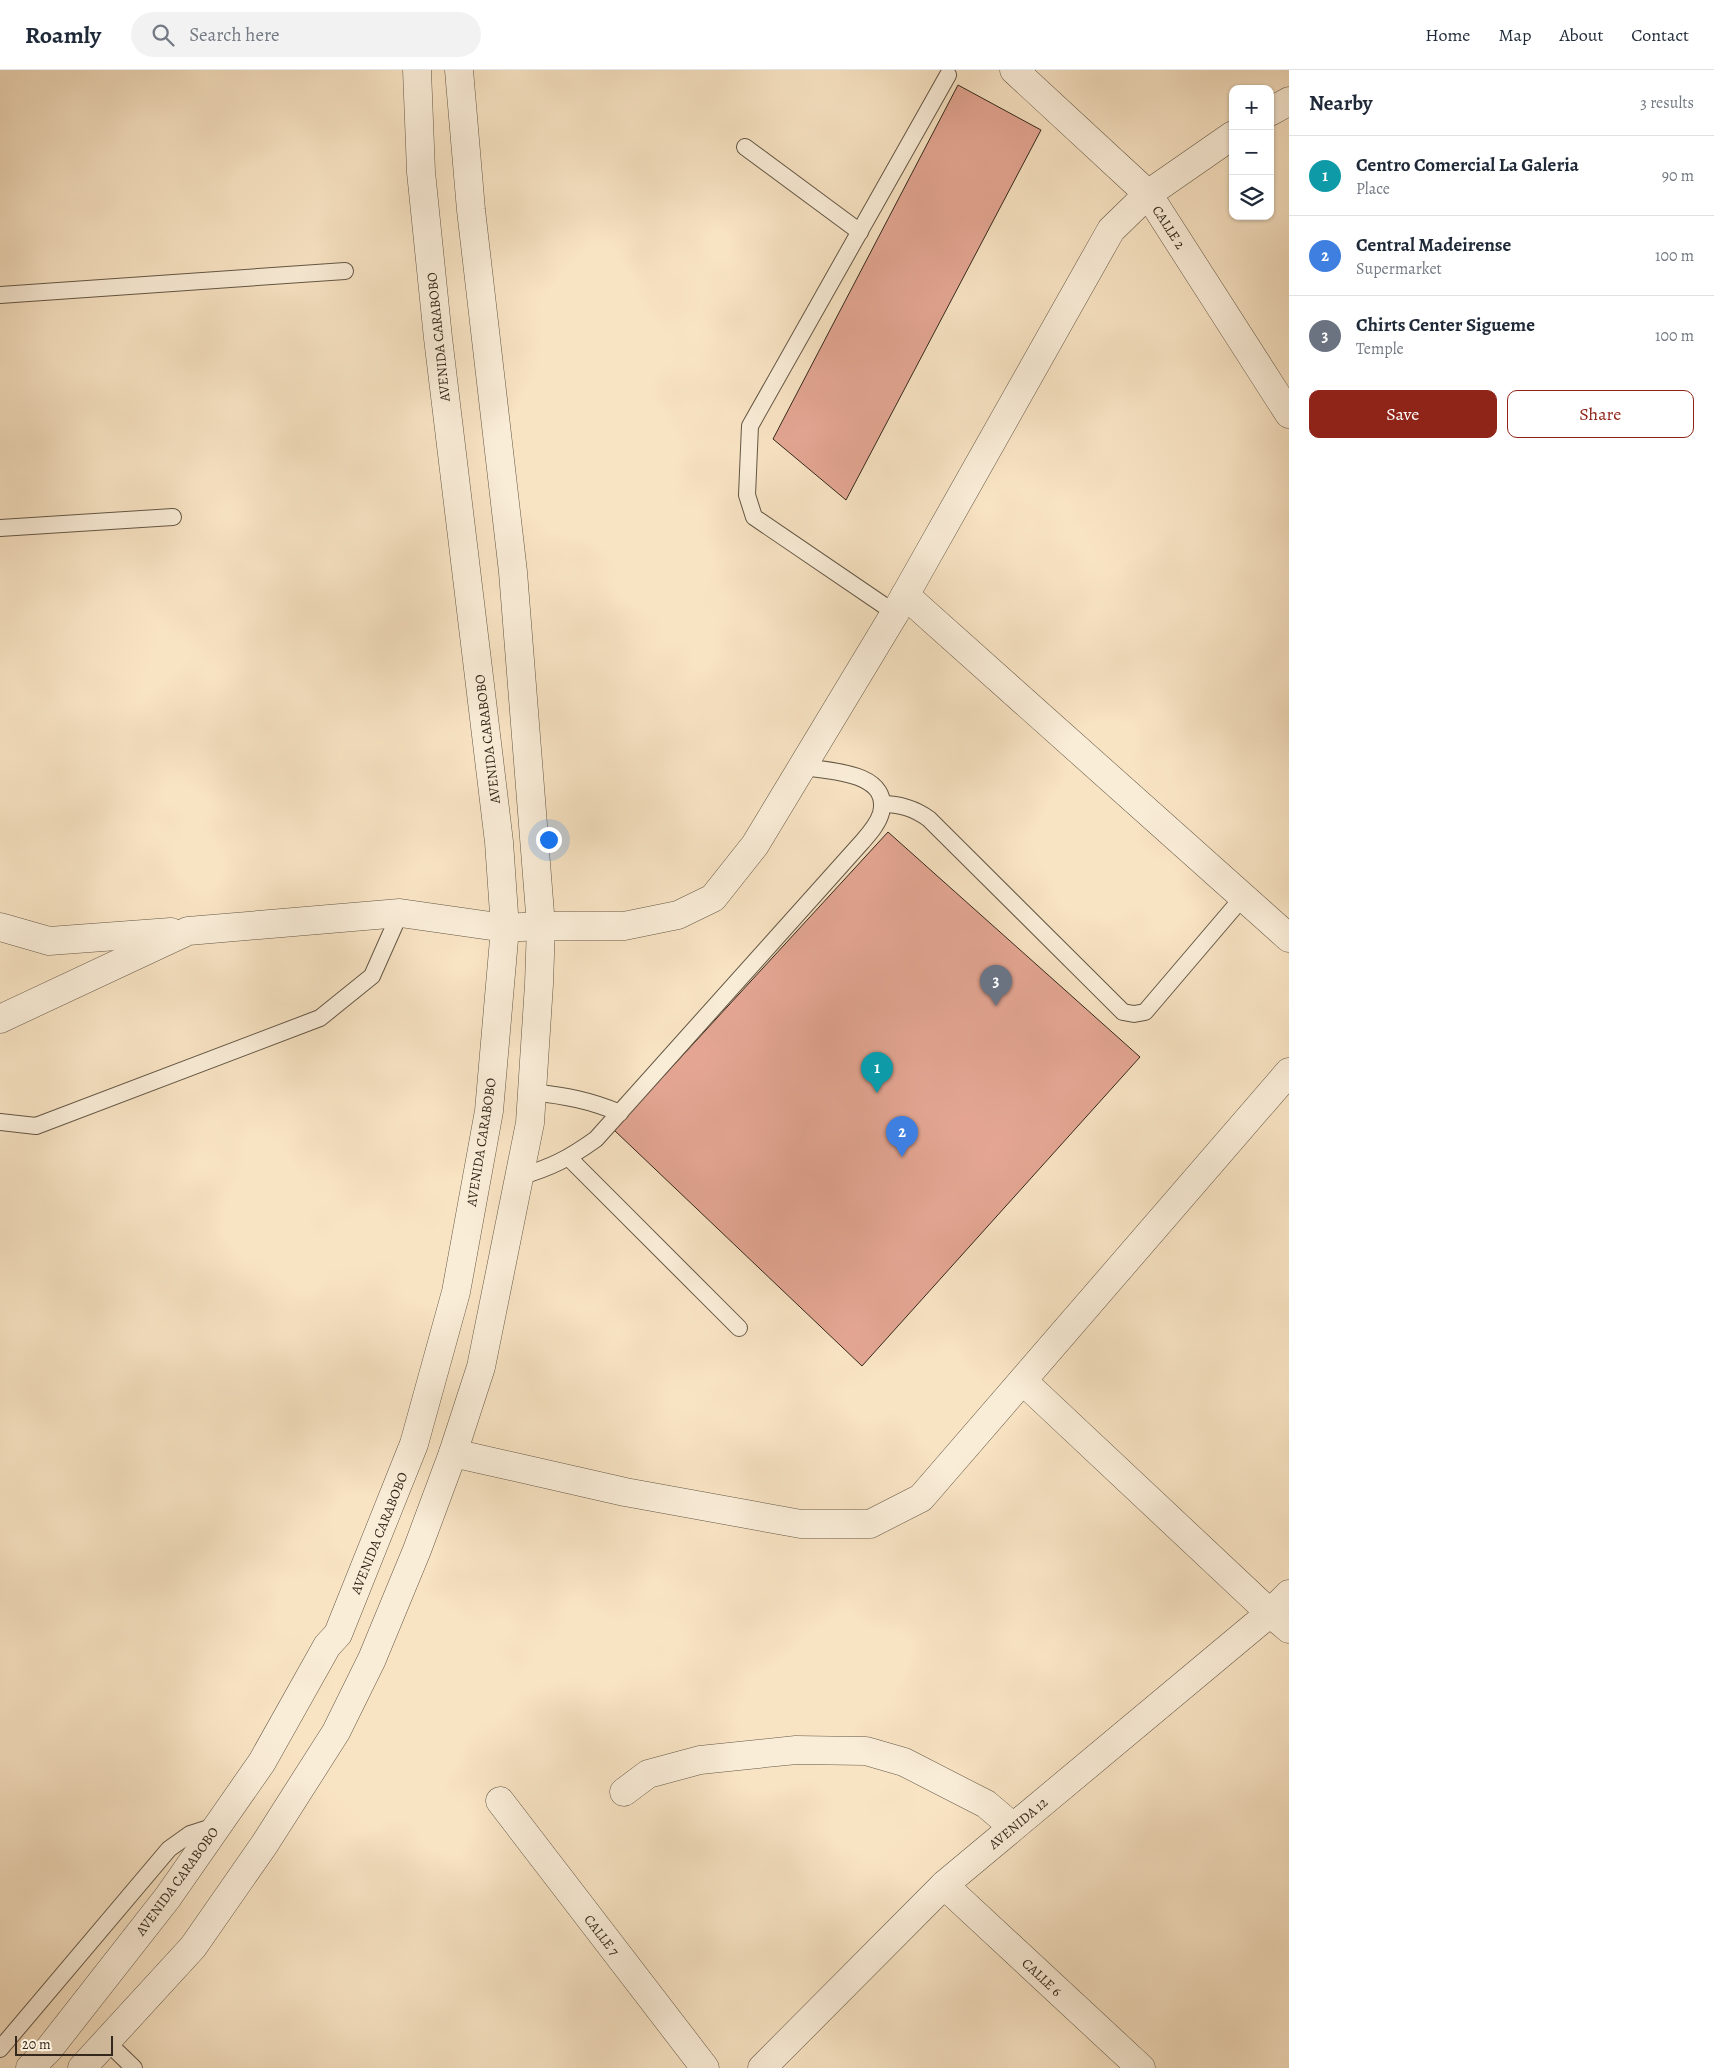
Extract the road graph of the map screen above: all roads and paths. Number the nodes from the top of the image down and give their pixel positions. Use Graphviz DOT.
graph roads {
  1 [pos="417,70"];
  2 [pos="459,70"];
  3 [pos="1014,70"];
  4 [pos="948,75"];
  5 [pos="1289,101"];
  6 [pos="1274,110"];
  7 [pos="1229,138"];
  8 [pos="745,147"];
  9 [pos="1148,194"];
  10 [pos="860,232"];
  11 [pos="345,271"];
  12 [pos="0,295"];
  13 [pos="1289,414"];
  14 [pos="173,517"];
  15 [pos="0,528"];
  16 [pos="900,604"];
  17 [pos="803,767"];
  18 [pos="882,804"];
  19 [pos="1243,897"];
  20 [pos="400,913"];
  21 [pos="541,926"];
  22 [pos="0,927"];
  23 [pos="504,928"];
  24 [pos="188,931"];
  25 [pos="1289,938"];
  26 [pos="0,1019"];
  27 [pos="1289,1072"];
  28 [pos="532,1092"];
  29 [pos="620,1113"];
  30 [pos="0,1122"];
  31 [pos="569,1158"];
  32 [pos="519,1177"];
  33 [pos="740,1328"];
  34 [pos="1023,1381"];
  35 [pos="453,1453"];
  36 [pos="1289,1594"];
  37 [pos="1279,1621"];
  38 [pos="624,1792"];
  39 [pos="500,1801"];
  40 [pos="218,1825"];
  41 [pos="1013,1827"];
  42 [pos="944,1885"];
  43 [pos="107,2042"];
  44 [pos="0,2049"];
  45 [pos="30,2068"];
  46 [pos="82,2068"];
  47 [pos="134,2068"];
  48 [pos="705,2068"];
  49 [pos="762,2068"];
  50 [pos="1141,2068"];
  1 -- 23 [label="street, AVENIDA CARABOBO"];
  2 -- 21 [label="street"];
  3 -- 9 [label="street, CALLE 2"];
  4 -- 10 [label="lane"];
  5 -- 6 [label="street"];
  7 -- 9 [label="street"];
  8 -- 10 [label="lane"];
  9 -- 13 [label="street, CALLE 2"];
  9 -- 16 [label="street"];
  10 -- 16 [label="lane"];
  11 -- 12 [label="lane"];
  14 -- 15 [label="lane"];
  16 -- 17 [label="street"];
  16 -- 19 [label="street"];
  17 -- 18 [label="lane"];
  17 -- 21 [label="street"];
  18 -- 19 [label="lane"];
  18 -- 29 [label="lane"];
  19 -- 25 [label="street"];
  20 -- 23 [label="street"];
  20 -- 24 [label="street"];
  20 -- 30 [label="lane"];
  21 -- 23 [label="street"];
  21 -- 28 [label="street"];
  22 -- 24 [label="street"];
  23 -- 40 [label="street, AVENIDA CARABOBO"];
  24 -- 26 [label="street"];
  27 -- 34 [label="street"];
  28 -- 29 [label="lane"];
  28 -- 32 [label="street"];
  29 -- 31 [label="lane"];
  31 -- 32 [label="lane"];
  31 -- 33 [label="lane"];
  32 -- 35 [label="street"];
  34 -- 35 [label="street"];
  34 -- 37 [label="street"];
  35 -- 43 [label="street"];
  36 -- 37 [label="street, AVENIDA 12"];
  37 -- 41 [label="street, AVENIDA 12"];
  38 -- 41 [label="street"];
  39 -- 48 [label="street, CALLE 7"];
  40 -- 44 [label="lane"];
  40 -- 45 [label="street, AVENIDA CARABOBO"];
  41 -- 42 [label="street, AVENIDA 12"];
  42 -- 49 [label="street, AVENIDA 12"];
  42 -- 50 [label="street, CALLE 6"];
  43 -- 46 [label="street"];
  43 -- 47 [label="lane"];
}
